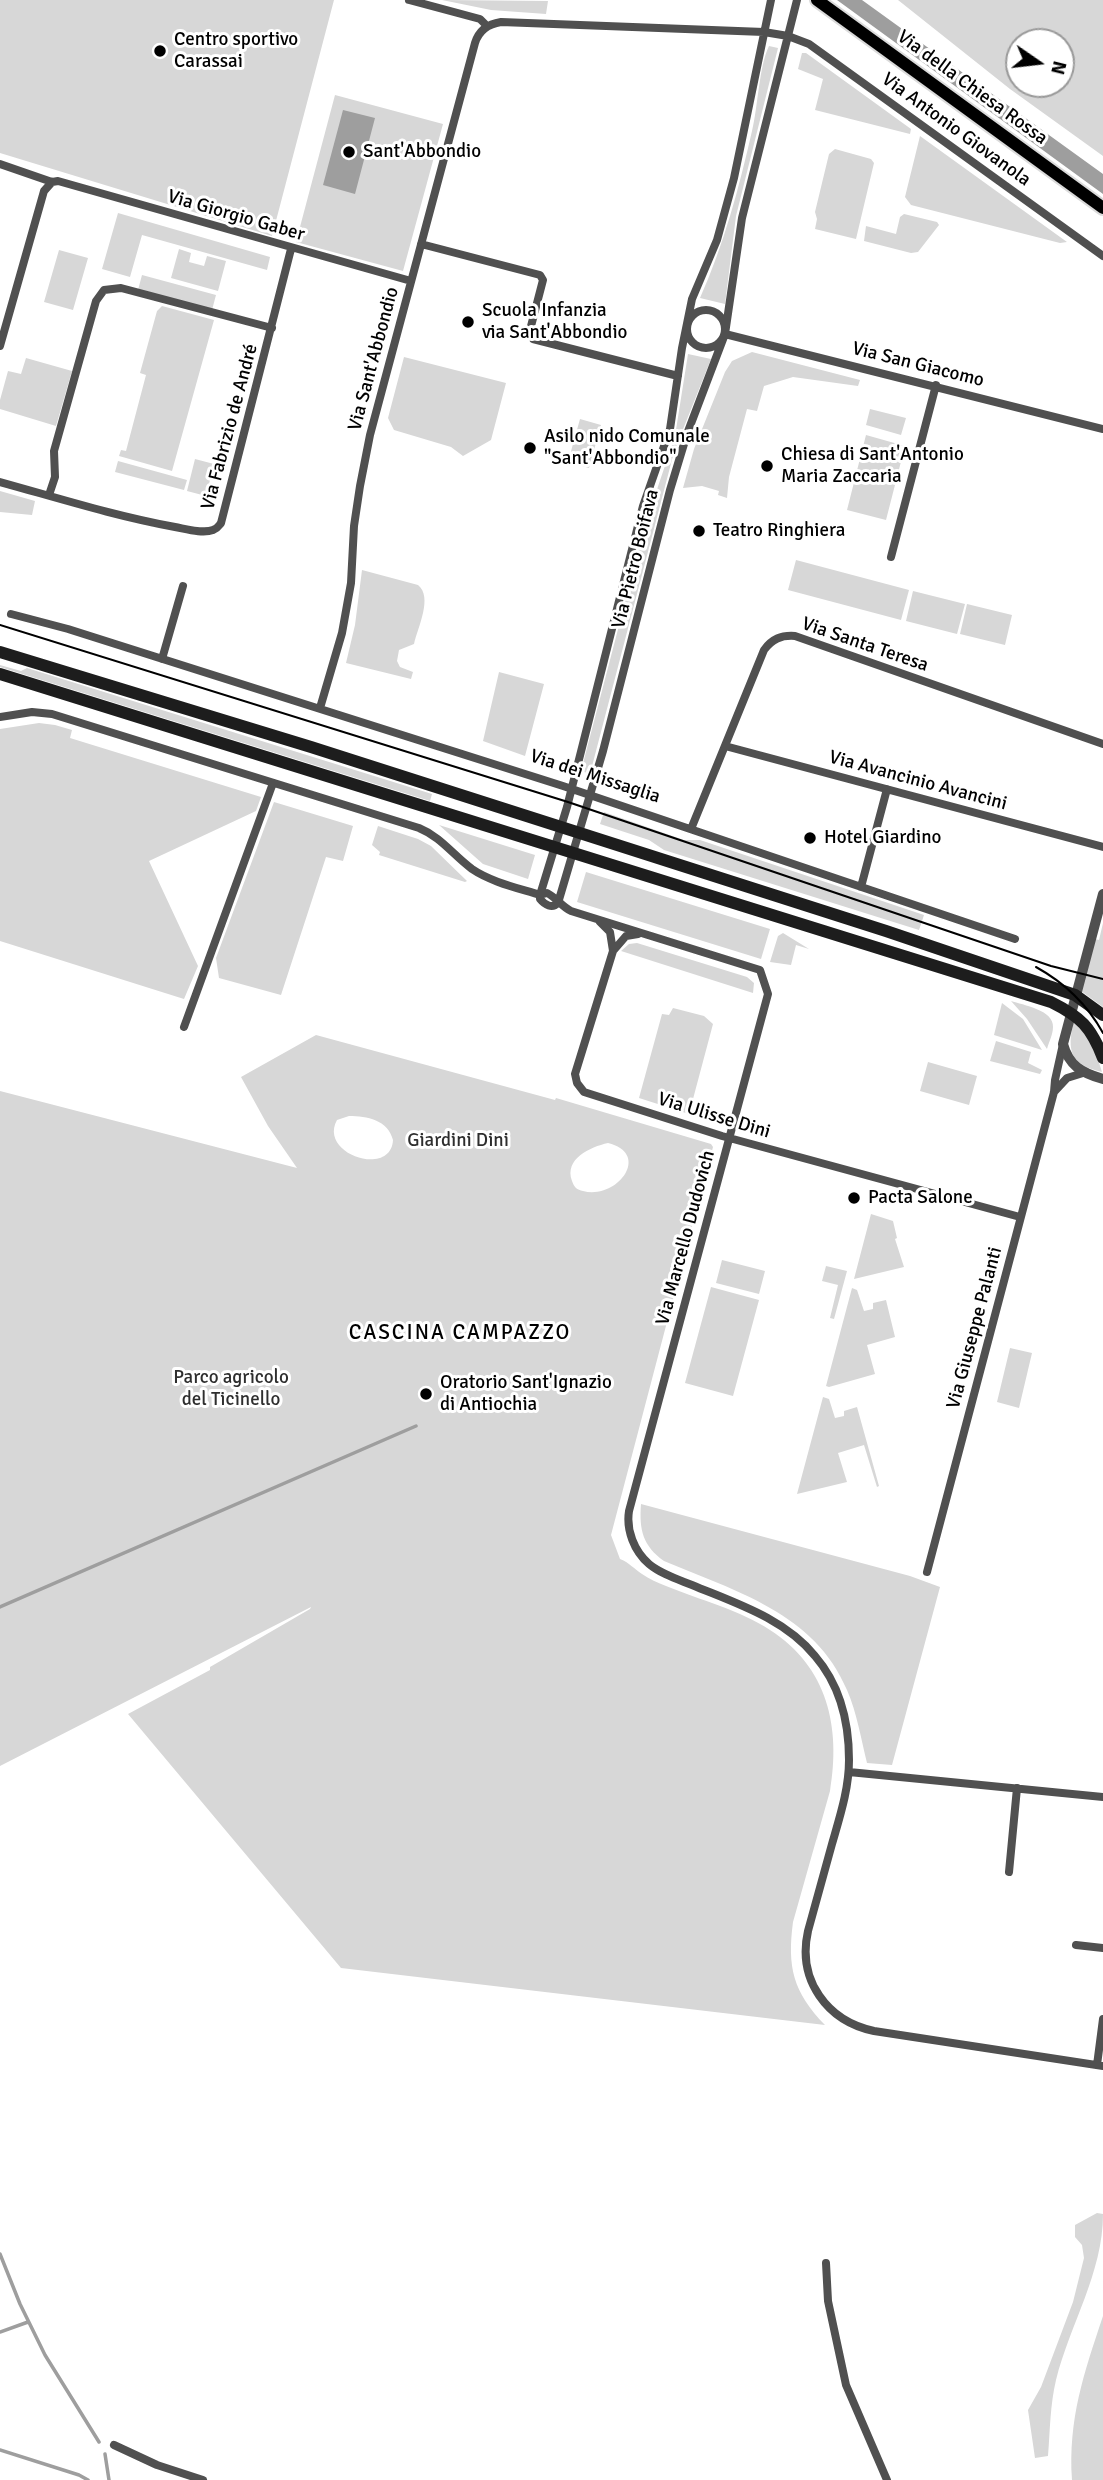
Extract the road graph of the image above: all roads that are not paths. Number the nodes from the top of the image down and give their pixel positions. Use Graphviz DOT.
graph roads {
  1 [pos="409,0"];
  2 [pos="797,0"];
  3 [pos="817,0"];
  4 [pos="772,1"];
  5 [pos="488,26"];
  6 [pos="764,32"];
  7 [pos="788,36"];
  8 [pos="0,164"];
  9 [pos="52,182"];
  10 [pos="1103,208"];
  11 [pos="422,244"];
  12 [pos="291,249"];
  13 [pos="1103,256"];
  14 [pos="411,281"];
  15 [pos="687,325"];
  16 [pos="272,328"];
  17 [pos="725,334"];
  18 [pos="0,346"];
  19 [pos="678,376"];
  20 [pos="936,386"];
  21 [pos="1103,429"];
  22 [pos="0,482"];
  23 [pos="49,495"];
  24 [pos="891,557"];
  25 [pos="183,586"];
  26 [pos="11,614"];
  27 [pos="0,652"];
  28 [pos="162,659"];
  29 [pos="0,674"];
  30 [pos="320,708"];
  31 [pos="0,717"];
  32 [pos="1103,744"];
  33 [pos="725,746"];
  34 [pos="273,783"];
  35 [pos="572,789"];
  36 [pos="887,789"];
  37 [pos="591,795"];
  38 [pos="562,827"];
  39 [pos="691,829"];
  40 [pos="580,834"];
  41 [pos="556,846"];
  42 [pos="1103,847"];
  43 [pos="575,852"];
  44 [pos="861,887"];
  45 [pos="1103,894"];
  46 [pos="540,895"];
  47 [pos="558,903"];
  48 [pos="595,918"];
  49 [pos="650,935"];
  50 [pos="1015,939"];
  51 [pos="613,951"];
  52 [pos="1075,995"];
  53 [pos="1070,1012"];
  54 [pos="1103,1015"];
  55 [pos="184,1027"];
  56 [pos="1063,1044"];
  57 [pos="1103,1058"];
  58 [pos="1083,1073"];
  59 [pos="1103,1079"];
  60 [pos="1054,1092"];
  61 [pos="730,1138"];
  62 [pos="1020,1217"];
  63 [pos="927,1572"];
  64 [pos="849,1772"];
  65 [pos="1017,1788"];
  66 [pos="1103,1797"];
  67 [pos="1009,1872"];
  68 [pos="1076,1945"];
  69 [pos="1103,1948"];
  70 [pos="1103,2019"];
  71 [pos="1100,2066"];
  72 [pos="826,2263"];
  73 [pos="114,2445"];
  74 [pos="202,2480"];
  75 [pos="887,2480"];
  1 -- 5 [label="street"];
  2 -- 7 [label="street, Via Pietro Boifava"];
  3 -- 10 [label="main road, Via della Chiesa Rossa"];
  4 -- 6 [label="street, Via Pietro Boifava"];
  5 -- 6 [label="street"];
  5 -- 11 [label="street, Via Sant'Abbondio"];
  6 -- 7 [label="street"];
  6 -- 15 [label="street, Via Pietro Boifava"];
  7 -- 13 [label="street, Via Antonio Giovanola"];
  7 -- 17 [label="street, Via Pietro Boifava"];
  8 -- 9 [label="street"];
  9 -- 12 [label="street, Via Giorgio Gaber"];
  9 -- 18 [label="street"];
  11 -- 14 [label="street, Via Sant'Abbondio"];
  11 -- 19 [label="street"];
  12 -- 14 [label="street, Via Giorgio Gaber"];
  12 -- 16 [label="street, Via Fabrizio de André"];
  14 -- 30 [label="street, Via Sant'Abbondio"];
  15 -- 17 [label="street"];
  15 -- 17 [label="street"];
  15 -- 19 [label="street, Via Pietro Boifava"];
  16 -- 23 [label="street, Via Fabrizio de André"];
  16 -- 23 [label="street, Via Fabrizio de André"];
  17 -- 20 [label="street, Via San Giacomo"];
  17 -- 37 [label="street, Via Pietro Boifava"];
  19 -- 35 [label="street, Via Pietro Boifava"];
  20 -- 21 [label="street, Via San Giacomo"];
  20 -- 24 [label="street"];
  22 -- 23 [label="street, Via Fabrizio de André"];
  25 -- 28 [label="street"];
  26 -- 28 [label="street, Via dei Missaglia"];
  27 -- 38 [label="main road"];
  28 -- 30 [label="street, Via dei Missaglia"];
  29 -- 41 [label="main road"];
  30 -- 35 [label="street, Via dei Missaglia"];
  31 -- 34 [label="street"];
  32 -- 33 [label="street, Via Santa Teresa"];
  33 -- 36 [label="street, Via Avancinio Avancini"];
  33 -- 39 [label="street, Via Santa Teresa"];
  34 -- 46 [label="street"];
  34 -- 55 [label="street"];
  35 -- 37 [label="street, Via dei Missaglia"];
  35 -- 38 [label="street, Via Pietro Boifava"];
  36 -- 42 [label="street, Via Avancinio Avancini"];
  36 -- 44 [label="street"];
  37 -- 39 [label="street, Via dei Missaglia"];
  37 -- 40 [label="street, Via Pietro Boifava"];
  38 -- 40 [label="main road"];
  38 -- 41 [label="street"];
  39 -- 44 [label="street, Via dei Missaglia"];
  40 -- 43 [label="street"];
  40 -- 52 [label="main road"];
  41 -- 43 [label="main road"];
  41 -- 46 [label="street"];
  43 -- 47 [label="street"];
  43 -- 53 [label="main road"];
  44 -- 50 [label="street, Via dei Missaglia"];
  45 -- 52 [label="street"];
  46 -- 47 [label="street"];
  47 -- 48 [label="street"];
  48 -- 49 [label="street"];
  48 -- 51 [label="street"];
  49 -- 51 [label="street"];
  49 -- 61 [label="street, Via Marcello Dudovich"];
  51 -- 61 [label="street, Via Ulisse Dini"];
  52 -- 53 [label="street"];
  52 -- 54 [label="main road"];
  53 -- 56 [label="street"];
  53 -- 57 [label="main road"];
  56 -- 58 [label="street"];
  56 -- 60 [label="street, Via Giuseppe Palanti"];
  58 -- 59 [label="street"];
  58 -- 60 [label="street"];
  60 -- 62 [label="street, Via Giuseppe Palanti"];
  61 -- 62 [label="street, Via Ulisse Dini"];
  61 -- 64 [label="street, Via Marcello Dudovich"];
  62 -- 63 [label="street, Via Giuseppe Palanti"];
  64 -- 65 [label="street"];
  64 -- 71 [label="street"];
  65 -- 66 [label="street"];
  65 -- 67 [label="street"];
  68 -- 69 [label="street"];
  70 -- 71 [label="street"];
  72 -- 75 [label="street"];
  73 -- 74 [label="street"];
}
